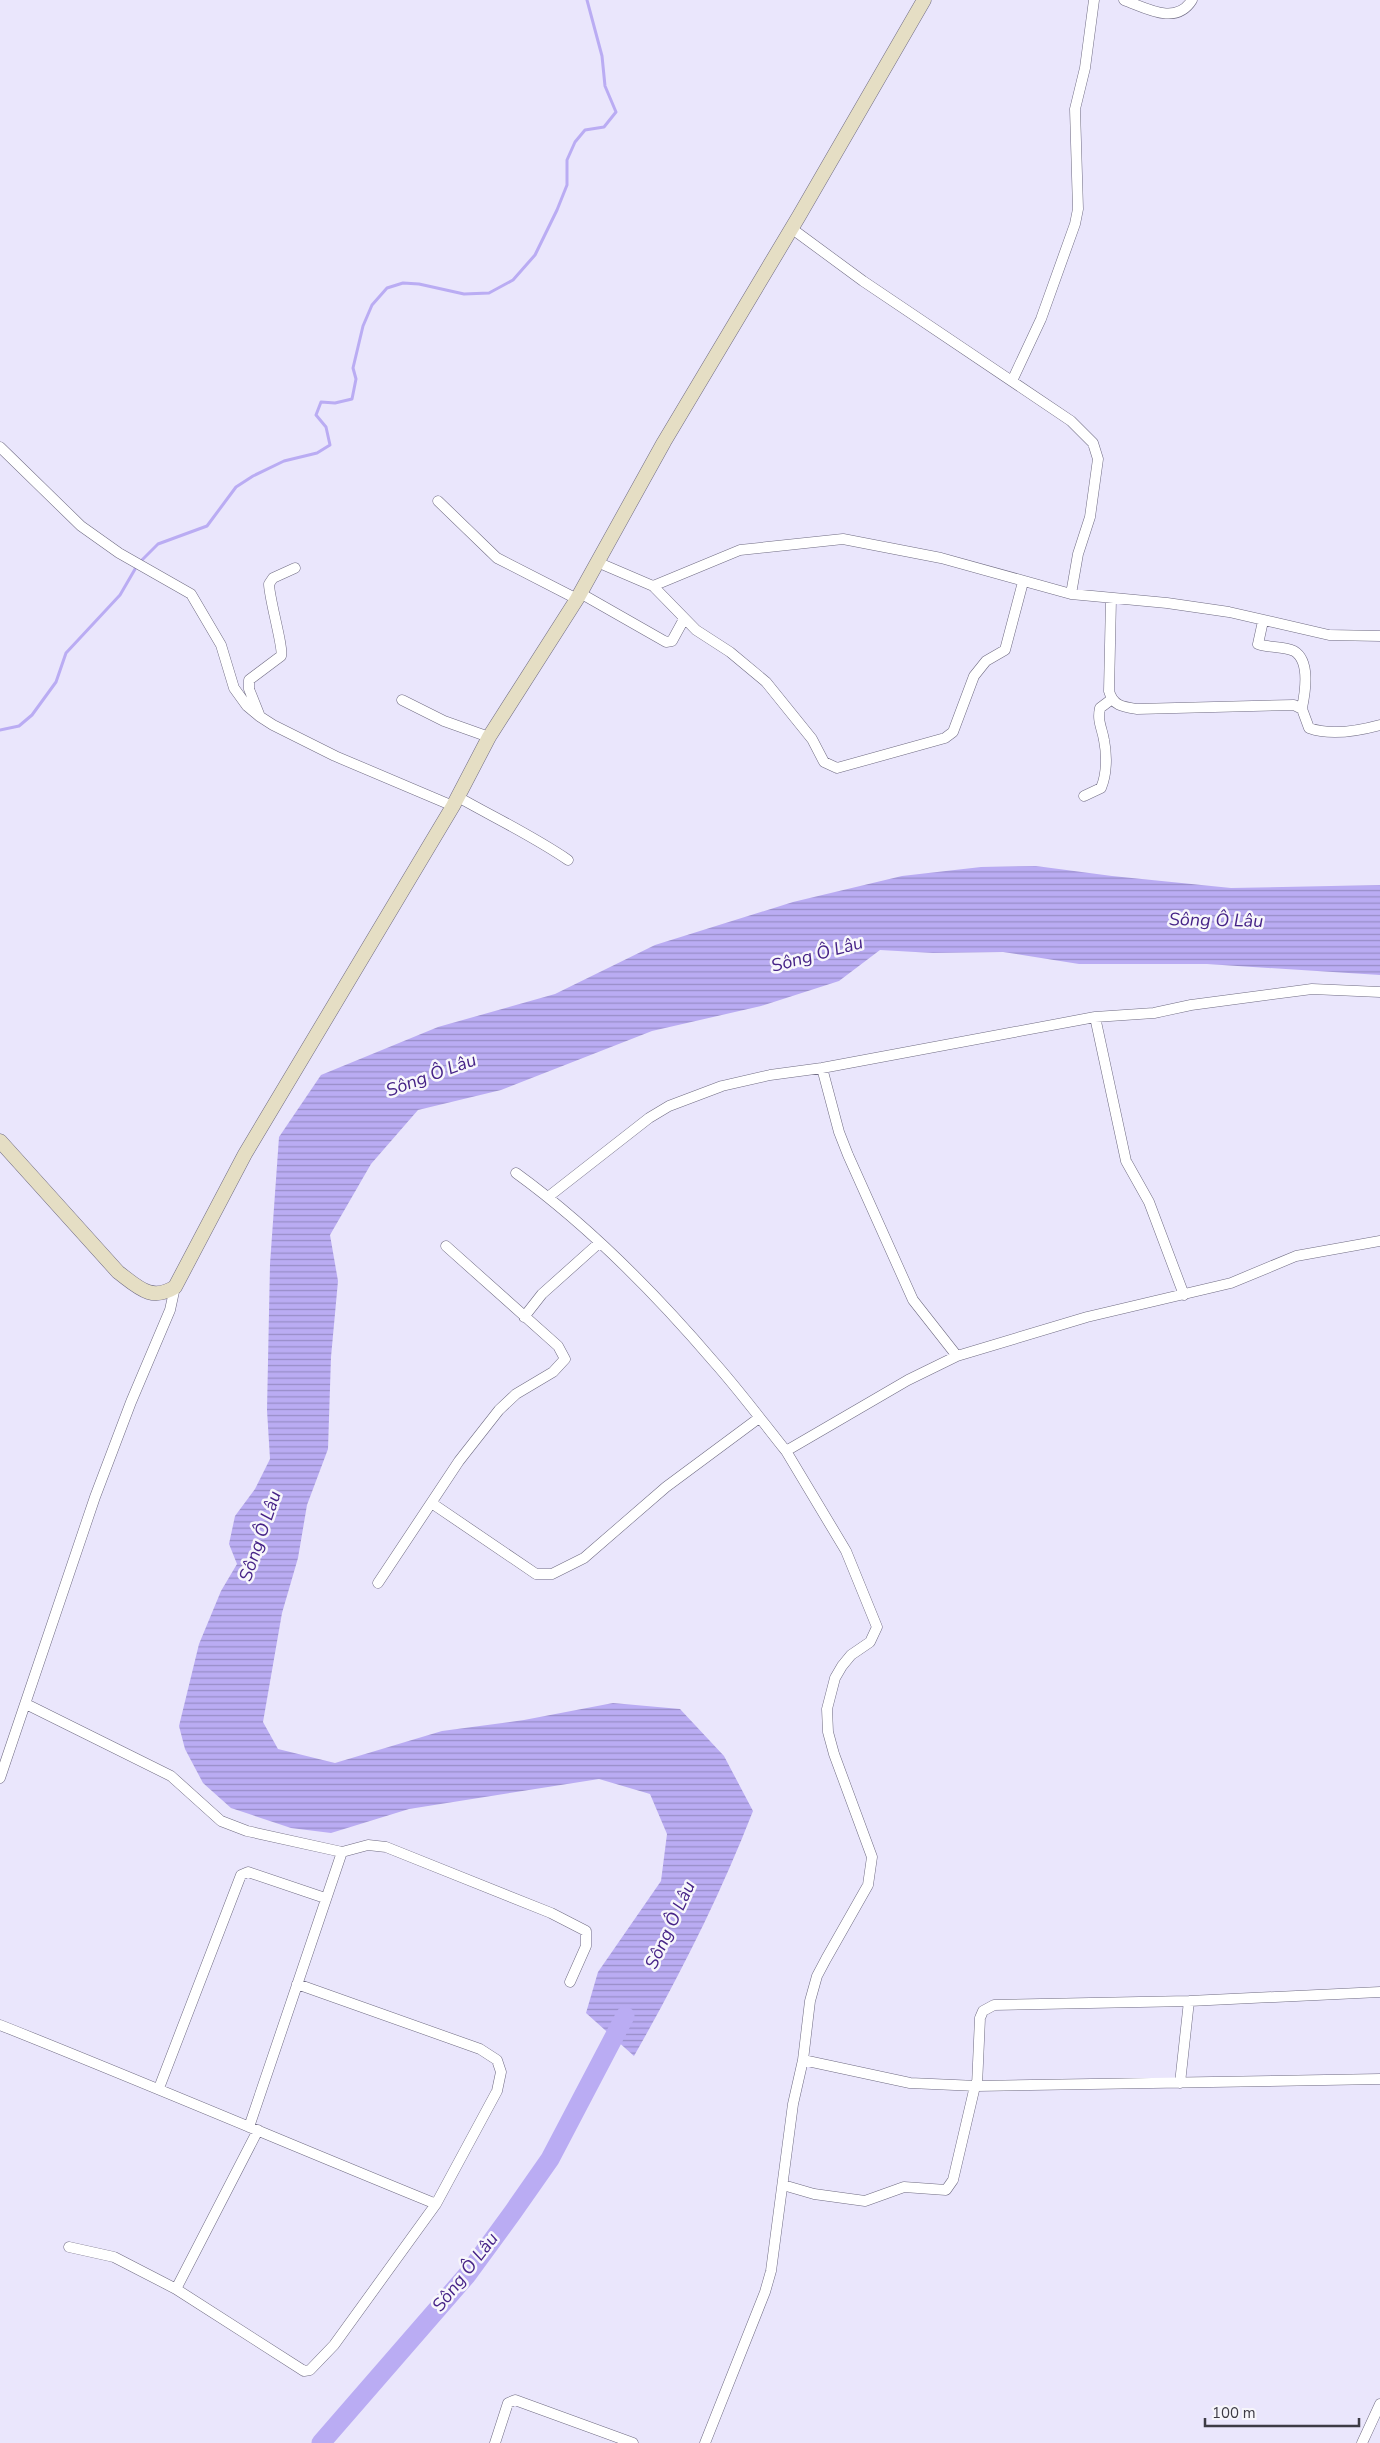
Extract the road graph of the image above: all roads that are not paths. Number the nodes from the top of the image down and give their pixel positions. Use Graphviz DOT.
graph roads {
  1 [pos="924,0"];
  2 [pos="1094,0"];
  3 [pos="1124,0"];
  4 [pos="1192,0"];
  5 [pos="792,228"];
  6 [pos="1012,381"];
  7 [pos="0,447"];
  8 [pos="438,501"];
  9 [pos="597,562"];
  10 [pos="295,568"];
  11 [pos="1023,582"];
  12 [pos="653,586"];
  13 [pos="1071,594"];
  14 [pos="578,596"];
  15 [pos="1111,599"];
  16 [pos="684,619"];
  17 [pos="1263,620"];
  18 [pos="1380,636"];
  19 [pos="1112,699"];
  20 [pos="402,700"];
  21 [pos="1302,708"];
  22 [pos="259,716"];
  23 [pos="1380,725"];
  24 [pos="489,738"];
  25 [pos="1084,796"];
  26 [pos="455,802"];
  27 [pos="568,860"];
  28 [pos="1380,992"];
  29 [pos="1095,1017"];
  30 [pos="822,1068"];
  31 [pos="0,1141"];
  32 [pos="516,1173"];
  33 [pos="548,1197"];
  34 [pos="1380,1241"];
  35 [pos="599,1243"];
  36 [pos="446,1246"];
  37 [pos="175,1287"];
  38 [pos="1184,1295"];
  39 [pos="524,1317"];
  40 [pos="957,1356"];
  41 [pos="759,1418"];
  42 [pos="786,1451"];
  43 [pos="433,1504"];
  44 [pos="378,1583"];
  45 [pos="26,1704"];
  46 [pos="0,1778"];
  47 [pos="342,1852"];
  48 [pos="325,1898"];
  49 [pos="570,1982"];
  50 [pos="297,1984"];
  51 [pos="1380,1992"];
  52 [pos="1189,2001"];
  53 [pos="0,2025"];
  54 [pos="803,2060"];
  55 [pos="1380,2079"];
  56 [pos="1180,2083"];
  57 [pos="976,2086"];
  58 [pos="159,2088"];
  59 [pos="254,2129"];
  60 [pos="783,2185"];
  61 [pos="436,2204"];
  62 [pos="69,2248"];
  63 [pos="176,2289"];
  64 [pos="1380,2404"];
  65 [pos="495,2443"];
  66 [pos="633,2443"];
  67 [pos="705,2443"];
  68 [pos="1362,2443"];
  1 -- 5 [label="main road"];
  2 -- 6 [label="street"];
  3 -- 4 [label="street"];
  5 -- 6 [label="street"];
  5 -- 9 [label="main road"];
  6 -- 13 [label="street"];
  7 -- 22 [label="street"];
  8 -- 14 [label="street"];
  9 -- 12 [label="street"];
  9 -- 14 [label="main road"];
  10 -- 22 [label="street"];
  11 -- 12 [label="street"];
  11 -- 13 [label="street"];
  11 -- 16 [label="street"];
  12 -- 16 [label="street"];
  13 -- 15 [label="street"];
  14 -- 16 [label="street"];
  14 -- 24 [label="main road"];
  15 -- 17 [label="street"];
  15 -- 19 [label="street"];
  17 -- 18 [label="street"];
  17 -- 21 [label="street"];
  19 -- 21 [label="street"];
  19 -- 25 [label="street"];
  20 -- 24 [label="street"];
  21 -- 23 [label="street"];
  22 -- 26 [label="street"];
  24 -- 26 [label="main road"];
  26 -- 27 [label="street"];
  26 -- 37 [label="main road"];
  28 -- 29 [label="street"];
  29 -- 30 [label="street"];
  29 -- 38 [label="street"];
  30 -- 33 [label="street"];
  30 -- 40 [label="street"];
  31 -- 37 [label="main road"];
  32 -- 33 [label="street"];
  33 -- 35 [label="street"];
  34 -- 38 [label="street"];
  35 -- 39 [label="street"];
  35 -- 41 [label="street"];
  36 -- 39 [label="street"];
  37 -- 45 [label="street"];
  38 -- 40 [label="street"];
  39 -- 43 [label="street"];
  40 -- 42 [label="street"];
  41 -- 42 [label="street"];
  41 -- 43 [label="street"];
  42 -- 54 [label="street"];
  43 -- 44 [label="street"];
  45 -- 46 [label="street"];
  45 -- 47 [label="street"];
  47 -- 48 [label="street"];
  47 -- 49 [label="street"];
  48 -- 50 [label="street"];
  48 -- 58 [label="street"];
  50 -- 59 [label="street"];
  50 -- 61 [label="street"];
  51 -- 52 [label="street"];
  52 -- 56 [label="street"];
  52 -- 57 [label="street"];
  53 -- 58 [label="street"];
  54 -- 57 [label="street"];
  54 -- 60 [label="street"];
  55 -- 56 [label="street"];
  56 -- 57 [label="street"];
  57 -- 60 [label="street"];
  58 -- 59 [label="street"];
  59 -- 61 [label="street"];
  59 -- 63 [label="street"];
  60 -- 67 [label="street"];
  61 -- 63 [label="street"];
  62 -- 63 [label="street"];
  64 -- 68 [label="street"];
  65 -- 66 [label="street"];
}
